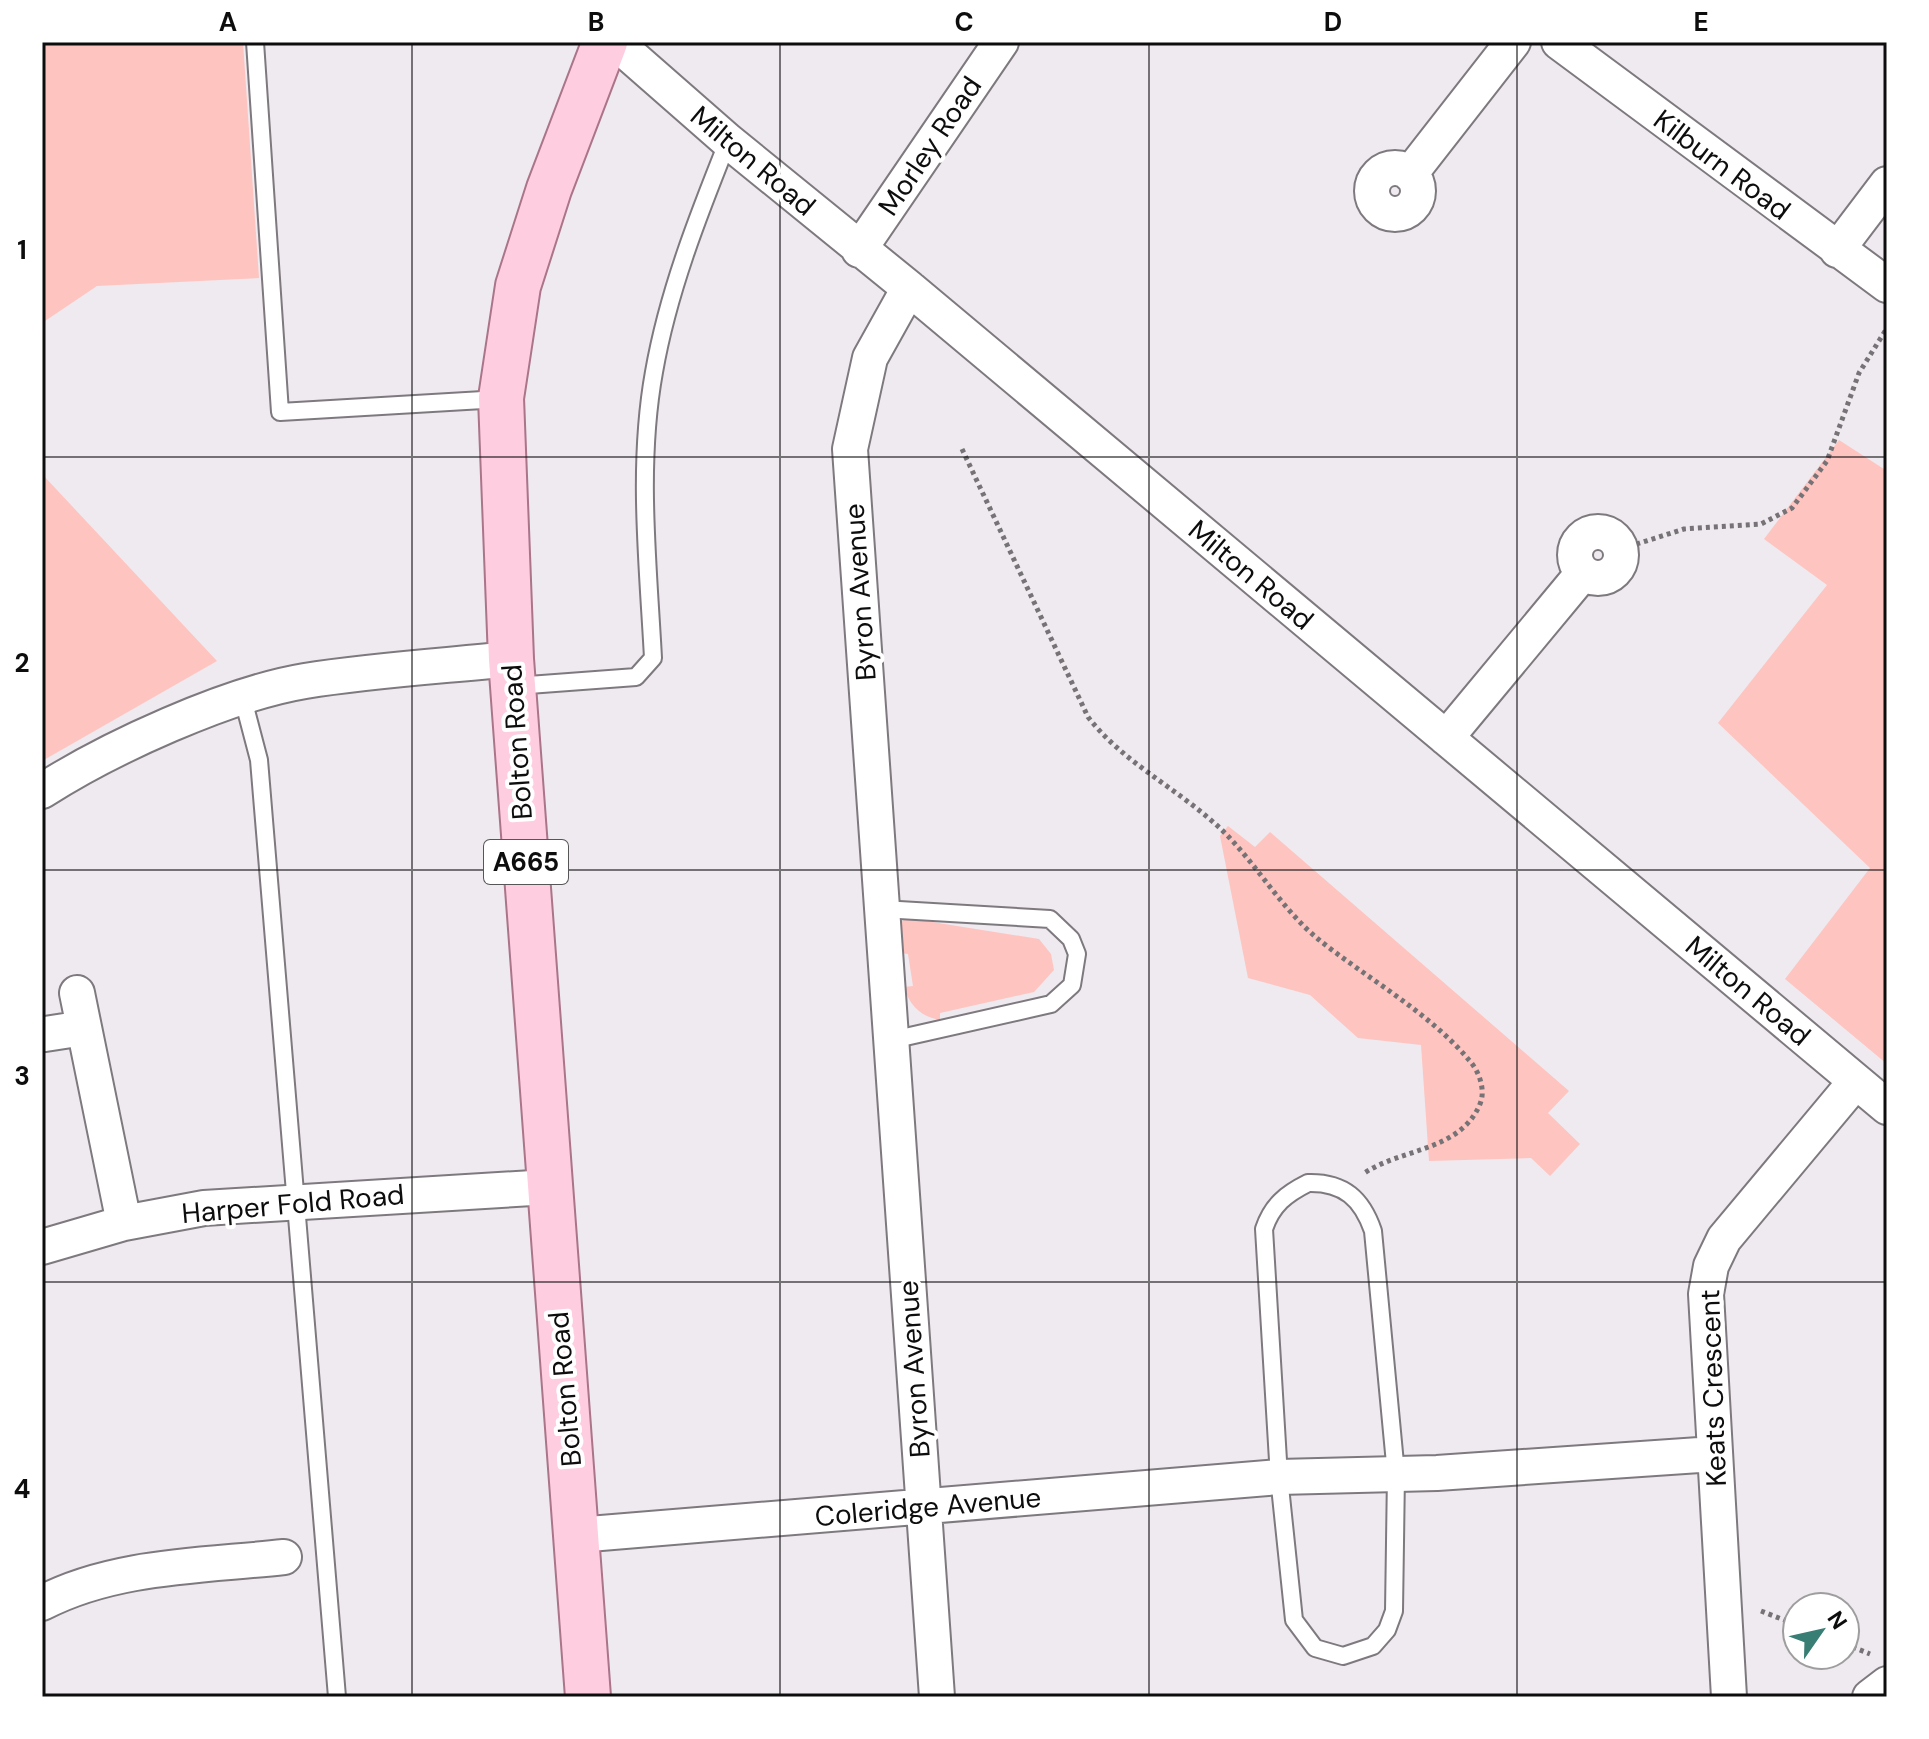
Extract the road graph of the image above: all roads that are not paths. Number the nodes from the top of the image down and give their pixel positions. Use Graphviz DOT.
graph roads {
  1 [pos="255,42"];
  2 [pos="605,42"];
  3 [pos="615,42"];
  4 [pos="1001,42"];
  5 [pos="1513,42"];
  6 [pos="1559,42"];
  7 [pos="728,141"];
  8 [pos="1410,174"];
  9 [pos="1887,184"];
  10 [pos="859,250"];
  11 [pos="1837,250"];
  12 [pos="1887,285"];
  13 [pos="909,288"];
  14 [pos="501,398"];
  15 [pos="1621,549"];
  16 [pos="512,672"];
  17 [pos="243,699"];
  18 [pos="1446,738"];
  19 [pos="42,791"];
  20 [pos="882,909"];
  21 [pos="77,993"];
  22 [pos="84,1028"];
  23 [pos="45,1034"];
  24 [pos="892,1040"];
  25 [pos="1856,1081"];
  26 [pos="1887,1107"];
  27 [pos="549,1187"];
  28 [pos="296,1200"];
  29 [pos="124,1223"];
  30 [pos="42,1247"];
  31 [pos="1714,1454"];
  32 [pos="1396,1474"];
  33 [pos="1279,1477"];
  34 [pos="924,1508"];
  35 [pos="577,1535"];
  36 [pos="260,1550"];
  37 [pos="42,1603"];
  38 [pos="1887,1684"];
  39 [pos="583,1696"];
  40 [pos="337,1697"];
  41 [pos="937,1697"];
  42 [pos="1729,1697"];
  43 [pos="1870,1697"];
  1 -- 14 [label="lane"];
  2 -- 14 [label="main road, Bolton Road / A665"];
  3 -- 7 [label="street, Milton Road"];
  4 -- 10 [label="street, Morley Road"];
  5 -- 8 [label="street"];
  6 -- 11 [label="street, Kilburn Road"];
  7 -- 10 [label="street, Milton Road"];
  7 -- 16 [label="lane"];
  9 -- 11 [label="street"];
  10 -- 13 [label="street, Milton Road"];
  11 -- 12 [label="street, Kilburn Road"];
  13 -- 18 [label="street, Milton Road"];
  13 -- 20 [label="street, Byron Avenue"];
  14 -- 16 [label="main road, Bolton Road / A665"];
  15 -- 18 [label="street"];
  16 -- 17 [label="street"];
  16 -- 27 [label="main road, Bolton Road / A665"];
  17 -- 19 [label="street"];
  17 -- 28 [label="lane"];
  18 -- 25 [label="street, Milton Road"];
  20 -- 24 [label="street, Byron Avenue"];
  20 -- 24 [label="lane"];
  21 -- 22 [label="street"];
  22 -- 23 [label="street"];
  22 -- 29 [label="street"];
  24 -- 34 [label="street, Byron Avenue"];
  25 -- 26 [label="street, Milton Road"];
  25 -- 31 [label="street, Keats Crescent"];
  27 -- 28 [label="street, Harper Fold Road"];
  27 -- 35 [label="main road, Bolton Road / A665"];
  28 -- 29 [label="street, Harper Fold Road"];
  28 -- 40 [label="lane"];
  29 -- 30 [label="street, Harper Fold Road"];
  31 -- 32 [label="street, Coleridge Avenue"];
  31 -- 42 [label="street, Keats Crescent"];
  32 -- 33 [label="street, Coleridge Avenue"];
  32 -- 33 [label="lane"];
  32 -- 33 [label="lane"];
  33 -- 34 [label="street, Coleridge Avenue"];
  34 -- 35 [label="street, Coleridge Avenue"];
  34 -- 41 [label="street, Byron Avenue"];
  35 -- 39 [label="main road, Bolton Road / A665"];
  36 -- 37 [label="street"];
  38 -- 43 [label="street"];
}
